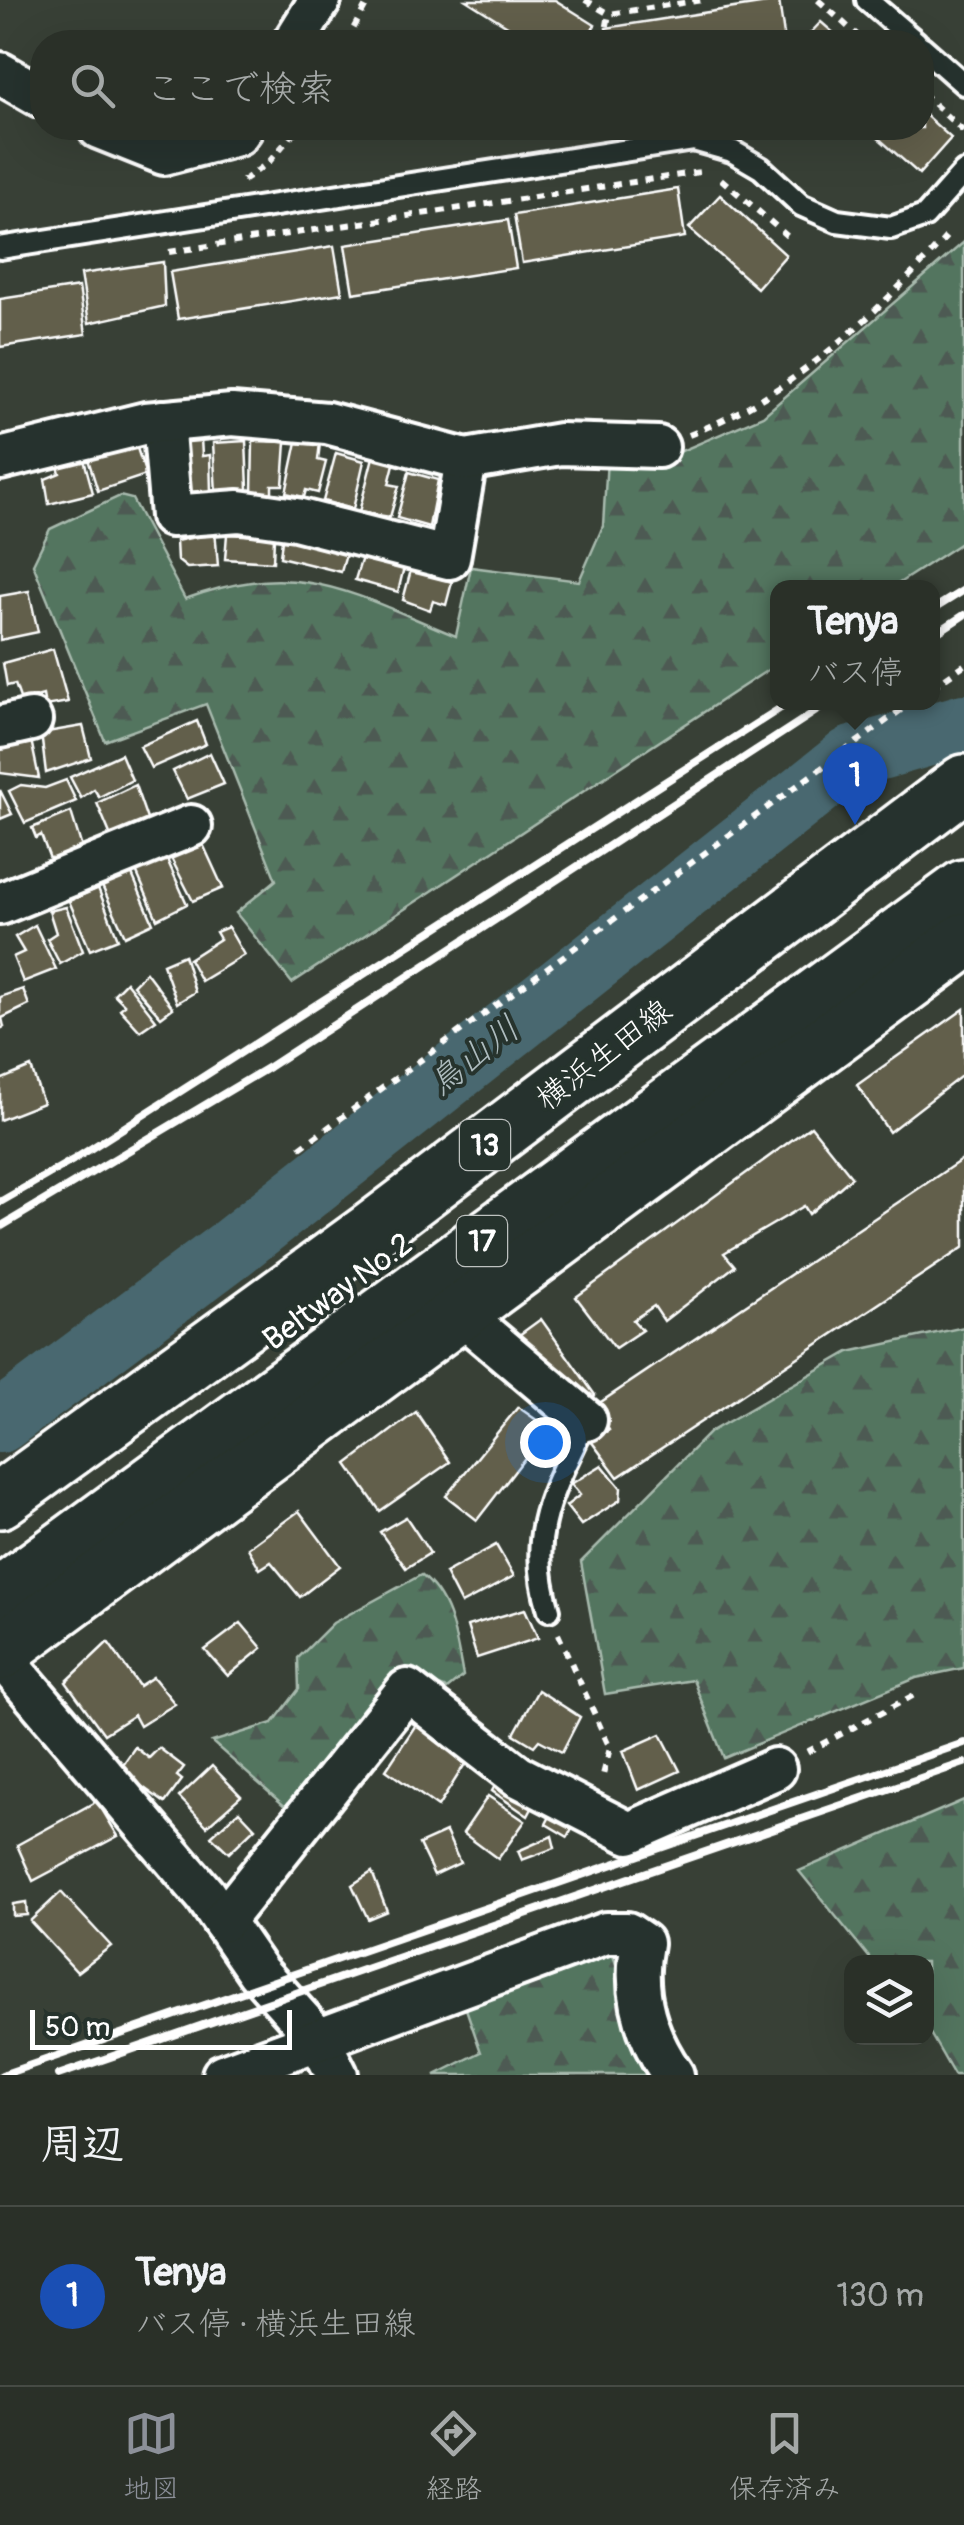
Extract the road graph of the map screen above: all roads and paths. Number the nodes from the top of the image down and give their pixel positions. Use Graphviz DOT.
graph roads {
  1 [pos="320,0"];
  2 [pos="369,0"];
  3 [pos="585,0"];
  4 [pos="702,0"];
  5 [pos="818,0"];
  6 [pos="867,0"];
  7 [pos="608,14"];
  8 [pos="301,30"];
  9 [pos="353,30"];
  10 [pos="606,30"];
  11 [pos="852,30"];
  12 [pos="902,30"];
  13 [pos="934,58"];
  14 [pos="0,73"];
  15 [pos="964,84"];
  16 [pos="30,89"];
  17 [pos="934,104"];
  18 [pos="963,131"];
  19 [pos="128,140"];
  20 [pos="219,140"];
  21 [pos="964,172"];
  22 [pos="951,232"];
  23 [pos="786,236"];
  24 [pos="0,248"];
  25 [pos="154,252"];
  26 [pos="164,422"];
  27 [pos="658,447"];
  28 [pos="0,459"];
  29 [pos="466,460"];
  30 [pos="964,664"];
  31 [pos="940,682"];
  32 [pos="901,710"];
  33 [pos="964,783"];
  34 [pos="192,826"];
  35 [pos="964,829"];
  36 [pos="964,888"];
  37 [pos="0,904"];
  38 [pos="964,941"];
  39 [pos="300,1148"];
  40 [pos="458,1312"];
  41 [pos="586,1420"];
  42 [pos="0,1500"];
  43 [pos="0,1540"];
  44 [pos="0,1595"];
  45 [pos="549,1610"];
  46 [pos="0,1653"];
  47 [pos="920,1692"];
  48 [pos="775,1768"];
  49 [pos="592,1814"];
  50 [pos="223,1920"];
  51 [pos="329,2058"];
  52 [pos="223,2075"];
  53 [pos="673,2075"];
  1 -- 8 [label="street"];
  2 -- 9 [label="path"];
  3 -- 7 [label="path"];
  4 -- 7 [label="path"];
  5 -- 11 [label="path"];
  6 -- 12 [label="lane"];
  7 -- 10 [label="path"];
  13 -- 15 [label="lane"];
  14 -- 16 [label="street"];
  17 -- 18 [label="path"];
  19 -- 20 [label="street"];
  21 -- 24 [label="lane"];
  22 -- 27 [label="path"];
  23 -- 25 [label="path"];
  26 -- 28 [label="street"];
  26 -- 29 [label="street"];
  26 -- 29 [label="street"];
  27 -- 29 [label="street"];
  30 -- 31 [label="path"];
  32 -- 39 [label="path"];
  33 -- 42 [label="main road, 横浜生田線 / 13"];
  34 -- 37 [label="street"];
  35 -- 43 [label="main road, Beltway No.2 / 17"];
  36 -- 44 [label="main road, Beltway No.2 / 17"];
  38 -- 40 [label="main road"];
  40 -- 41 [label="street"];
  40 -- 46 [label="main road"];
  41 -- 45 [label="lane"];
  45 -- 49 [label="path"];
  46 -- 50 [label="street"];
  47 -- 48 [label="path"];
  48 -- 49 [label="street"];
  49 -- 50 [label="street"];
  50 -- 51 [label="street"];
  51 -- 52 [label="street"];
  51 -- 53 [label="street"];
}
